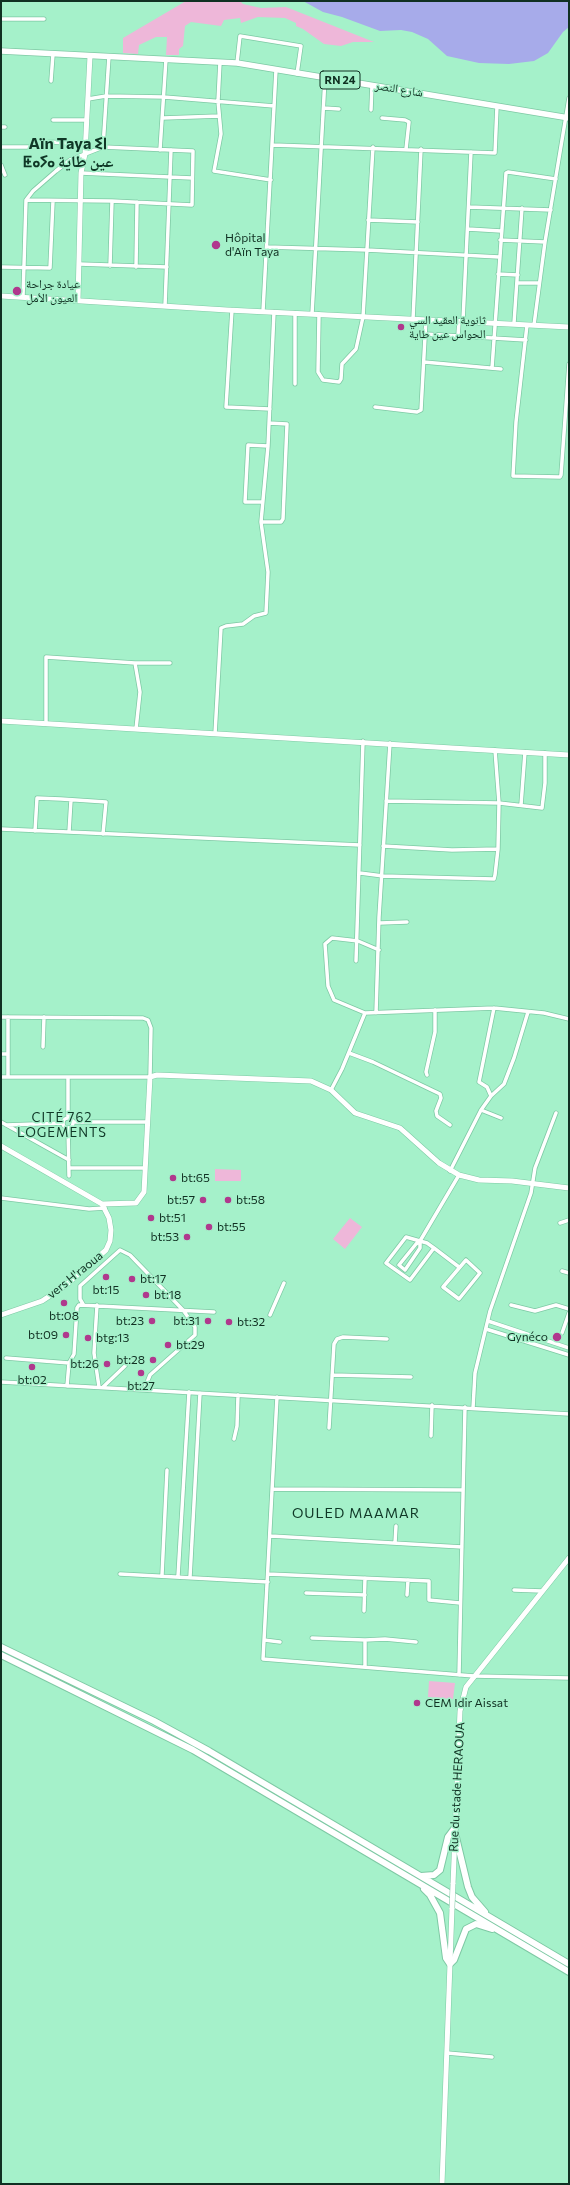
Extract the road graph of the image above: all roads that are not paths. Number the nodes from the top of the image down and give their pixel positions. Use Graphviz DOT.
graph roads {
  1 [pos="1,19"];
  2 [pos="44,19"];
  3 [pos="1,51"];
  4 [pos="53,54"];
  5 [pos="90,56"];
  6 [pos="109,56"];
  7 [pos="166,59"];
  8 [pos="220,62"];
  9 [pos="237,63"];
  10 [pos="276,70"];
  11 [pos="297,74"];
  12 [pos="325,78"];
  13 [pos="51,81"];
  14 [pos="372,85"];
  15 [pos="106,96"];
  16 [pos="164,97"];
  17 [pos="569,98"];
  18 [pos="88,100"];
  19 [pos="218,100"];
  20 [pos="274,106"];
  21 [pos="497,106"];
  22 [pos="324,108"];
  23 [pos="339,109"];
  24 [pos="370,110"];
  25 [pos="219,116"];
  26 [pos="568,117"];
  27 [pos="163,118"];
  28 [pos="382,118"];
  29 [pos="53,120"];
  30 [pos="87,120"];
  31 [pos="50,142"];
  32 [pos="85,144"];
  33 [pos="273,144"];
  34 [pos="322,145"];
  35 [pos="1,147"];
  36 [pos="29,147"];
  37 [pos="103,147"];
  38 [pos="372,147"];
  39 [pos="406,149"];
  40 [pos="160,150"];
  41 [pos="171,150"];
  42 [pos="421,150"];
  43 [pos="471,152"];
  44 [pos="85,154"];
  45 [pos="1,164"];
  46 [pos="82,173"];
  47 [pos="5,175"];
  48 [pos="170,177"];
  49 [pos="192,178"];
  50 [pos="556,179"];
  51 [pos="271,180"];
  52 [pos="26,200"];
  53 [pos="81,200"];
  54 [pos="53,201"];
  55 [pos="112,201"];
  56 [pos="138,202"];
  57 [pos="169,204"];
  58 [pos="469,207"];
  59 [pos="502,207"];
  60 [pos="522,208"];
  61 [pos="551,210"];
  62 [pos="368,220"];
  63 [pos="418,222"];
  64 [pos="468,229"];
  65 [pos="501,231"];
  66 [pos="500,240"];
  67 [pos="520,240"];
  68 [pos="545,242"];
  69 [pos="267,247"];
  70 [pos="317,248"];
  71 [pos="368,250"];
  72 [pos="416,252"];
  73 [pos="467,254"];
  74 [pos="499,257"];
  75 [pos="79,264"];
  76 [pos="110,266"];
  77 [pos="1,267"];
  78 [pos="136,267"];
  79 [pos="167,267"];
  80 [pos="25,268"];
  81 [pos="498,274"];
  82 [pos="518,274"];
  83 [pos="517,283"];
  84 [pos="539,283"];
  85 [pos="1,296"];
  86 [pos="24,297"];
  87 [pos="78,300"];
  88 [pos="165,306"];
  89 [pos="232,310"];
  90 [pos="264,311"];
  91 [pos="274,312"];
  92 [pos="296,313"];
  93 [pos="312,314"];
  94 [pos="319,314"];
  95 [pos="363,317"];
  96 [pos="413,319"];
  97 [pos="426,319"];
  98 [pos="461,320"];
  99 [pos="494,322"];
  100 [pos="514,323"];
  101 [pos="527,325"];
  102 [pos="534,325"];
  103 [pos="569,327"];
  104 [pos="425,334"];
  105 [pos="458,336"];
  106 [pos="493,337"];
  107 [pos="526,340"];
  108 [pos="424,362"];
  109 [pos="569,364"];
  110 [pos="492,368"];
  111 [pos="501,369"];
  112 [pos="295,384"];
  113 [pos="376,407"];
  114 [pos="270,409"];
  115 [pos="564,415"];
  116 [pos="569,415"];
  117 [pos="269,423"];
  118 [pos="268,446"];
  119 [pos="563,448"];
  120 [pos="569,448"];
  121 [pos="262,502"];
  122 [pos="261,522"];
  123 [pos="135,663"];
  124 [pos="170,663"];
  125 [pos="1,721"];
  126 [pos="46,724"];
  127 [pos="136,729"];
  128 [pos="215,734"];
  129 [pos="363,741"];
  130 [pos="390,744"];
  131 [pos="495,750"];
  132 [pos="525,752"];
  133 [pos="545,753"];
  134 [pos="569,755"];
  135 [pos="71,800"];
  136 [pos="386,801"];
  137 [pos="499,803"];
  138 [pos="521,805"];
  139 [pos="1,829"];
  140 [pos="35,831"];
  141 [pos="69,832"];
  142 [pos="104,834"];
  143 [pos="360,845"];
  144 [pos="383,846"];
  145 [pos="498,849"];
  146 [pos="360,873"];
  147 [pos="383,876"];
  148 [pos="407,922"];
  149 [pos="380,923"];
  150 [pos="358,941"];
  151 [pos="379,950"];
  152 [pos="356,962"];
  153 [pos="494,1008"];
  154 [pos="435,1010"];
  155 [pos="528,1012"];
  156 [pos="365,1013"];
  157 [pos="376,1013"];
  158 [pos="1,1017"];
  159 [pos="8,1017"];
  160 [pos="44,1017"];
  161 [pos="569,1019"];
  162 [pos="43,1047"];
  163 [pos="349,1053"];
  164 [pos="1,1054"];
  165 [pos="8,1054"];
  166 [pos="427,1075"];
  167 [pos="1,1077"];
  168 [pos="8,1077"];
  169 [pos="68,1077"];
  170 [pos="150,1077"];
  171 [pos="331,1090"];
  172 [pos="491,1096"];
  173 [pos="481,1110"];
  174 [pos="556,1113"];
  175 [pos="68,1118"];
  176 [pos="501,1118"];
  177 [pos="1,1122"];
  178 [pos="73,1122"];
  179 [pos="147,1122"];
  180 [pos="63,1123"];
  181 [pos="5,1125"];
  182 [pos="450,1125"];
  183 [pos="68,1128"];
  184 [pos="1,1146"];
  185 [pos="69,1160"];
  186 [pos="69,1168"];
  187 [pos="145,1168"];
  188 [pos="450,1170"];
  189 [pos="459,1175"];
  190 [pos="69,1176"];
  191 [pos="532,1184"];
  192 [pos="569,1188"];
  193 [pos="1,1198"];
  194 [pos="104,1206"];
  195 [pos="569,1220"];
  196 [pos="560,1223"];
  197 [pos="420,1241"];
  198 [pos="434,1248"];
  199 [pos="459,1267"];
  200 [pos="562,1271"];
  201 [pos="569,1273"];
  202 [pos="284,1283"];
  203 [pos="83,1304"];
  204 [pos="97,1305"];
  205 [pos="511,1305"];
  206 [pos="569,1309"];
  207 [pos="183,1310"];
  208 [pos="214,1312"];
  209 [pos="569,1313"];
  210 [pos="1,1315"];
  211 [pos="270,1315"];
  212 [pos="488,1321"];
  213 [pos="486,1329"];
  214 [pos="562,1333"];
  215 [pos="387,1339"];
  216 [pos="569,1348"];
  217 [pos="569,1355"];
  218 [pos="6,1358"];
  219 [pos="69,1363"];
  220 [pos="125,1366"];
  221 [pos="332,1375"];
  222 [pos="411,1377"];
  223 [pos="1,1382"];
  224 [pos="67,1386"];
  225 [pos="101,1387"];
  226 [pos="144,1390"];
  227 [pos="189,1392"];
  228 [pos="200,1393"];
  229 [pos="238,1395"];
  230 [pos="277,1397"];
  231 [pos="331,1399"];
  232 [pos="432,1405"];
  233 [pos="465,1407"];
  234 [pos="473,1408"];
  235 [pos="569,1414"];
  236 [pos="329,1428"];
  237 [pos="431,1436"];
  238 [pos="234,1439"];
  239 [pos="167,1470"];
  240 [pos="272,1489"];
  241 [pos="463,1490"];
  242 [pos="396,1526"];
  243 [pos="271,1536"];
  244 [pos="395,1544"];
  245 [pos="462,1547"];
  246 [pos="569,1558"];
  247 [pos="120,1574"];
  248 [pos="268,1574"];
  249 [pos="162,1575"];
  250 [pos="178,1576"];
  251 [pos="190,1577"];
  252 [pos="365,1578"];
  253 [pos="408,1580"];
  254 [pos="268,1582"];
  255 [pos="514,1590"];
  256 [pos="542,1591"];
  257 [pos="306,1593"];
  258 [pos="365,1595"];
  259 [pos="407,1595"];
  260 [pos="460,1603"];
  261 [pos="364,1611"];
  262 [pos="312,1638"];
  263 [pos="264,1640"];
  264 [pos="365,1640"];
  265 [pos="280,1642"];
  266 [pos="416,1642"];
  267 [pos="1,1647"];
  268 [pos="1,1655"];
  269 [pos="365,1667"];
  270 [pos="459,1675"];
  271 [pos="474,1676"];
  272 [pos="569,1678"];
  273 [pos="454,1828"];
  274 [pos="420,1875"];
  275 [pos="418,1882"];
  276 [pos="489,1916"];
  277 [pos="512,1937"];
  278 [pos="450,1964"];
  279 [pos="569,1964"];
  280 [pos="569,1972"];
  281 [pos="447,2053"];
  282 [pos="492,2057"];
  283 [pos="442,2184"];
  1 -- 2 [label="street"];
  3 -- 4 [label="main road, RN 24"];
  4 -- 5 [label="main road, RN 24"];
  4 -- 13 [label="street"];
  5 -- 6 [label="main road, RN 24"];
  5 -- 18 [label="street"];
  6 -- 7 [label="main road, شارع النصر / RN 24"];
  6 -- 15 [label="street"];
  7 -- 8 [label="main road, شارع النصر / RN 24"];
  7 -- 16 [label="street"];
  8 -- 9 [label="main road, شارع النصر / RN 24"];
  8 -- 19 [label="street"];
  9 -- 10 [label="main road, شارع النصر / RN 24"];
  9 -- 11 [label="street"];
  10 -- 11 [label="main road, شارع النصر / RN 24"];
  10 -- 20 [label="street"];
  11 -- 12 [label="main road, شارع النصر / RN 24"];
  12 -- 14 [label="main road, شارع النصر / RN 24"];
  12 -- 22 [label="street"];
  14 -- 21 [label="main road, شارع النصر / RN 24"];
  14 -- 24 [label="street"];
  15 -- 16 [label="street"];
  15 -- 18 [label="street"];
  15 -- 37 [label="street"];
  16 -- 19 [label="street"];
  16 -- 27 [label="street"];
  17 -- 26 [label="street"];
  18 -- 30 [label="street"];
  19 -- 20 [label="street"];
  19 -- 25 [label="street"];
  20 -- 33 [label="street"];
  21 -- 26 [label="main road, شارع النصر / RN 24"];
  21 -- 43 [label="street"];
  22 -- 23 [label="street"];
  22 -- 34 [label="street"];
  25 -- 27 [label="street"];
  25 -- 51 [label="street"];
  26 -- 50 [label="street"];
  27 -- 40 [label="street"];
  28 -- 39 [label="street"];
  29 -- 30 [label="street"];
  30 -- 32 [label="street"];
  31 -- 32 [label="street"];
  32 -- 44 [label="street"];
  33 -- 34 [label="street"];
  33 -- 51 [label="street"];
  34 -- 38 [label="street"];
  34 -- 70 [label="street"];
  35 -- 36 [label="street"];
  37 -- 40 [label="street"];
  37 -- 44 [label="street"];
  38 -- 39 [label="street"];
  38 -- 62 [label="street"];
  39 -- 42 [label="street"];
  40 -- 41 [label="street"];
  41 -- 48 [label="street"];
  41 -- 49 [label="street"];
  42 -- 43 [label="street"];
  42 -- 63 [label="street"];
  43 -- 58 [label="street"];
  44 -- 46 [label="street"];
  44 -- 52 [label="street"];
  45 -- 47 [label="street"];
  46 -- 48 [label="street"];
  46 -- 53 [label="street"];
  48 -- 49 [label="street"];
  48 -- 57 [label="street"];
  49 -- 57 [label="street"];
  50 -- 59 [label="street"];
  50 -- 61 [label="street"];
  51 -- 69 [label="street"];
  52 -- 54 [label="street"];
  52 -- 80 [label="street"];
  53 -- 54 [label="street"];
  53 -- 55 [label="street"];
  53 -- 75 [label="street"];
  54 -- 80 [label="street"];
  55 -- 56 [label="street"];
  55 -- 76 [label="street"];
  56 -- 57 [label="street"];
  56 -- 78 [label="street"];
  57 -- 79 [label="street"];
  58 -- 59 [label="street"];
  58 -- 64 [label="street"];
  59 -- 60 [label="street"];
  59 -- 65 [label="street"];
  60 -- 61 [label="street"];
  60 -- 67 [label="street"];
  61 -- 68 [label="street"];
  62 -- 63 [label="street"];
  62 -- 71 [label="street"];
  63 -- 72 [label="street"];
  64 -- 65 [label="street"];
  64 -- 73 [label="street"];
  65 -- 66 [label="street"];
  66 -- 67 [label="street"];
  66 -- 74 [label="street"];
  67 -- 68 [label="street"];
  67 -- 82 [label="street"];
  68 -- 84 [label="street"];
  69 -- 70 [label="street"];
  69 -- 90 [label="street"];
  70 -- 71 [label="street"];
  70 -- 93 [label="street"];
  71 -- 72 [label="street"];
  71 -- 95 [label="street"];
  72 -- 73 [label="street"];
  72 -- 96 [label="street"];
  73 -- 74 [label="street"];
  73 -- 98 [label="street"];
  74 -- 81 [label="street"];
  75 -- 76 [label="street"];
  75 -- 87 [label="street"];
  76 -- 78 [label="street"];
  77 -- 80 [label="street"];
  78 -- 79 [label="street"];
  79 -- 88 [label="street"];
  80 -- 86 [label="street"];
  81 -- 82 [label="street"];
  81 -- 99 [label="street"];
  82 -- 83 [label="street"];
  83 -- 84 [label="street"];
  83 -- 100 [label="street"];
  84 -- 102 [label="street"];
  85 -- 86 [label="street"];
  86 -- 87 [label="street"];
  87 -- 88 [label="street"];
  88 -- 89 [label="street"];
  89 -- 90 [label="street"];
  89 -- 114 [label="street"];
  90 -- 91 [label="street"];
  91 -- 92 [label="street"];
  91 -- 114 [label="street"];
  92 -- 93 [label="street"];
  92 -- 112 [label="street"];
  93 -- 94 [label="street"];
  94 -- 95 [label="street"];
  94 -- 95 [label="street"];
  95 -- 96 [label="street"];
  96 -- 97 [label="street"];
  97 -- 98 [label="street"];
  97 -- 104 [label="street"];
  98 -- 99 [label="street"];
  98 -- 105 [label="street"];
  99 -- 100 [label="street"];
  99 -- 106 [label="street"];
  100 -- 101 [label="street"];
  101 -- 102 [label="street"];
  101 -- 107 [label="street"];
  102 -- 103 [label="street"];
  104 -- 105 [label="street"];
  104 -- 108 [label="street"];
  105 -- 106 [label="street"];
  106 -- 107 [label="street"];
  106 -- 110 [label="street"];
  107 -- 119 [label="street"];
  108 -- 110 [label="street"];
  108 -- 113 [label="street"];
  109 -- 115 [label="street"];
  110 -- 111 [label="street"];
  114 -- 117 [label="street"];
  115 -- 116 [label="street"];
  115 -- 119 [label="street"];
  117 -- 118 [label="street"];
  117 -- 122 [label="street"];
  118 -- 121 [label="street"];
  118 -- 121 [label="street"];
  119 -- 120 [label="street"];
  121 -- 122 [label="street"];
  122 -- 128 [label="street"];
  123 -- 124 [label="street"];
  123 -- 126 [label="street"];
  123 -- 127 [label="street"];
  125 -- 126 [label="street"];
  126 -- 127 [label="street"];
  127 -- 128 [label="street"];
  128 -- 129 [label="street"];
  129 -- 130 [label="street"];
  129 -- 143 [label="street"];
  130 -- 131 [label="street"];
  130 -- 136 [label="street"];
  131 -- 132 [label="street"];
  131 -- 137 [label="street"];
  132 -- 133 [label="street"];
  132 -- 138 [label="street"];
  133 -- 134 [label="street"];
  133 -- 138 [label="street"];
  135 -- 140 [label="street"];
  135 -- 141 [label="street"];
  135 -- 142 [label="street"];
  136 -- 137 [label="street"];
  136 -- 144 [label="street"];
  137 -- 138 [label="street"];
  137 -- 145 [label="street"];
  139 -- 140 [label="street"];
  140 -- 141 [label="street"];
  141 -- 142 [label="street"];
  142 -- 143 [label="street"];
  143 -- 146 [label="street"];
  144 -- 145 [label="street"];
  144 -- 147 [label="street"];
  145 -- 147 [label="street"];
  146 -- 147 [label="street"];
  146 -- 150 [label="street"];
  147 -- 149 [label="street"];
  148 -- 149 [label="street"];
  149 -- 151 [label="street"];
  150 -- 151 [label="street"];
  150 -- 152 [label="street"];
  150 -- 156 [label="street"];
  151 -- 157 [label="street"];
  153 -- 154 [label="street"];
  153 -- 155 [label="street"];
  153 -- 172 [label="street"];
  154 -- 157 [label="street"];
  154 -- 166 [label="street"];
  155 -- 161 [label="street"];
  155 -- 172 [label="street"];
  156 -- 157 [label="street"];
  156 -- 163 [label="street"];
  158 -- 159 [label="street"];
  159 -- 160 [label="street"];
  159 -- 165 [label="street"];
  160 -- 162 [label="street"];
  160 -- 170 [label="street"];
  163 -- 171 [label="street"];
  163 -- 182 [label="street"];
  164 -- 165 [label="street"];
  165 -- 168 [label="street"];
  167 -- 168 [label="street"];
  168 -- 169 [label="street"];
  169 -- 170 [label="street"];
  169 -- 175 [label="street"];
  170 -- 171 [label="street"];
  170 -- 179 [label="street"];
  171 -- 188 [label="street"];
  172 -- 173 [label="street"];
  173 -- 176 [label="street"];
  173 -- 188 [label="street"];
  174 -- 191 [label="street"];
  175 -- 178 [label="street"];
  175 -- 180 [label="street"];
  177 -- 181 [label="street"];
  178 -- 179 [label="street"];
  178 -- 183 [label="street"];
  179 -- 187 [label="street"];
  180 -- 181 [label="street"];
  180 -- 183 [label="street"];
  181 -- 185 [label="street"];
  183 -- 185 [label="street"];
  184 -- 194 [label="street"];
  185 -- 186 [label="street"];
  186 -- 187 [label="street"];
  186 -- 190 [label="street"];
  187 -- 194 [label="street"];
  188 -- 189 [label="street"];
  189 -- 191 [label="street"];
  189 -- 197 [label="street"];
  191 -- 192 [label="street"];
  191 -- 212 [label="street"];
  193 -- 194 [label="street"];
  194 -- 210 [label="street, vers H'raoua"];
  195 -- 196 [label="street"];
  197 -- 197 [label="street"];
  197 -- 198 [label="street"];
  197 -- 198 [label="street"];
  198 -- 199 [label="street"];
  199 -- 199 [label="street"];
  200 -- 201 [label="street"];
  202 -- 211 [label="street"];
  203 -- 204 [label="street"];
  203 -- 207 [label="street"];
  203 -- 219 [label="street"];
  204 -- 207 [label="street"];
  204 -- 225 [label="street"];
  205 -- 206 [label="street"];
  207 -- 208 [label="street"];
  207 -- 226 [label="street"];
  209 -- 214 [label="street"];
  212 -- 213 [label="street"];
  212 -- 216 [label="street"];
  213 -- 217 [label="street"];
  213 -- 234 [label="street"];
  215 -- 221 [label="street"];
  218 -- 219 [label="street"];
  219 -- 224 [label="street"];
  220 -- 225 [label="street"];
  221 -- 222 [label="street"];
  221 -- 231 [label="street"];
  223 -- 224 [label="street"];
  224 -- 225 [label="street"];
  225 -- 226 [label="street"];
  226 -- 227 [label="street"];
  227 -- 228 [label="street"];
  227 -- 250 [label="street"];
  228 -- 229 [label="street"];
  228 -- 251 [label="street"];
  229 -- 230 [label="street"];
  229 -- 238 [label="street"];
  230 -- 231 [label="street"];
  230 -- 240 [label="street"];
  231 -- 232 [label="street"];
  231 -- 236 [label="street"];
  232 -- 233 [label="street"];
  232 -- 237 [label="street"];
  233 -- 234 [label="street"];
  233 -- 241 [label="street"];
  234 -- 235 [label="street"];
  239 -- 249 [label="street"];
  240 -- 241 [label="street"];
  240 -- 243 [label="street"];
  241 -- 245 [label="street"];
  242 -- 244 [label="street"];
  243 -- 244 [label="street"];
  243 -- 248 [label="street"];
  244 -- 245 [label="street"];
  245 -- 260 [label="street"];
  246 -- 256 [label="street, Rue du stade HERAOUA"];
  247 -- 249 [label="street"];
  248 -- 252 [label="street"];
  248 -- 254 [label="street"];
  249 -- 250 [label="street"];
  250 -- 251 [label="street"];
  251 -- 254 [label="street"];
  252 -- 253 [label="street"];
  252 -- 258 [label="street"];
  253 -- 259 [label="street"];
  253 -- 260 [label="street"];
  254 -- 263 [label="street"];
  255 -- 256 [label="street"];
  256 -- 271 [label="street, Rue du stade HERAOUA"];
  257 -- 258 [label="street"];
  258 -- 261 [label="street"];
  260 -- 270 [label="street"];
  262 -- 264 [label="street"];
  263 -- 265 [label="street"];
  263 -- 269 [label="street"];
  264 -- 266 [label="street"];
  264 -- 269 [label="street"];
  267 -- 274 [label="highway"];
  268 -- 275 [label="highway"];
  269 -- 270 [label="street"];
  270 -- 271 [label="street"];
  271 -- 272 [label="street"];
  271 -- 273 [label="street, Rue du stade HERAOUA"];
  273 -- 274 [label="highway"];
  273 -- 276 [label="highway"];
  273 -- 278 [label="street, Rue du stade HERAOUA, bridge"];
  274 -- 276 [label="highway"];
  275 -- 277 [label="highway"];
  275 -- 278 [label="highway"];
  276 -- 279 [label="highway"];
  277 -- 278 [label="highway"];
  277 -- 280 [label="highway"];
  278 -- 281 [label="street, Rue du stade HERAOUA"];
  281 -- 282 [label="street"];
  281 -- 283 [label="street, Rue du stade HERAOUA"];
}
